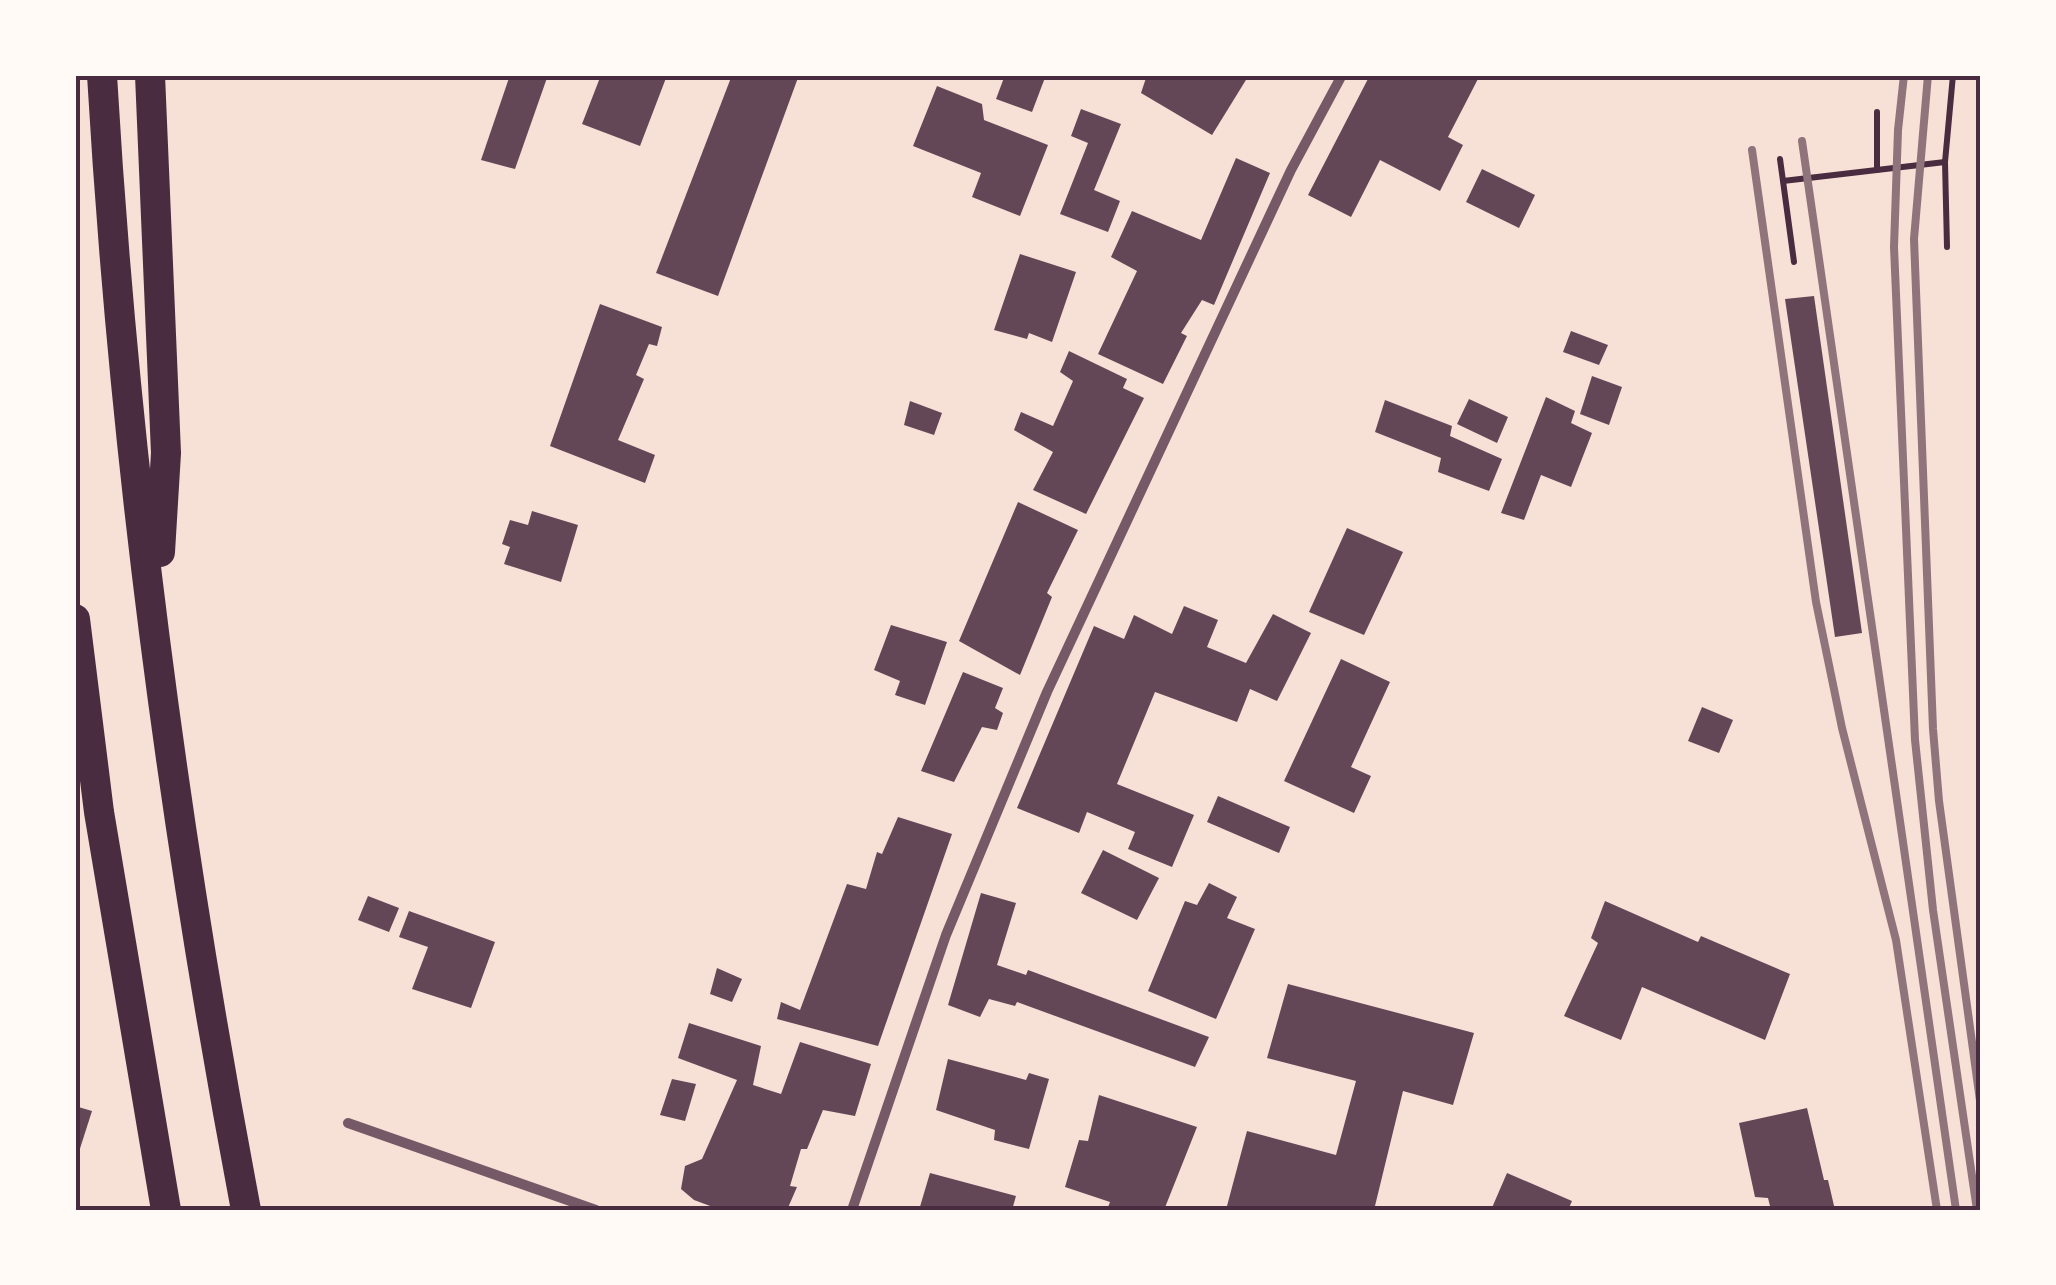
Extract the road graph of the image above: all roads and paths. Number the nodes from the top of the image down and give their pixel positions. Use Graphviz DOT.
graph roads {
  1 [pos="102,75"];
  2 [pos="150,75"];
  3 [pos="1342,75"];
  4 [pos="1953,75"];
  5 [pos="1878,112"];
  6 [pos="1780,159"];
  7 [pos="1946,166"];
  8 [pos="1877,170"];
  9 [pos="1783,181"];
  10 [pos="1947,248"];
  11 [pos="1794,262"];
  12 [pos="75,619"];
  13 [pos="155,630"];
  14 [pos="348,1123"];
  15 [pos="166,1210"];
  16 [pos="246,1210"];
  17 [pos="596,1210"];
  18 [pos="852,1210"];
  1 -- 13 [label="highway"];
  2 -- 13 [label="highway"];
  3 -- 18 [label="street"];
  4 -- 7 [label="path"];
  5 -- 8 [label="path"];
  6 -- 9 [label="path"];
  7 -- 8 [label="path"];
  7 -- 10 [label="path"];
  8 -- 9 [label="path"];
  9 -- 11 [label="path"];
  12 -- 15 [label="highway"];
  13 -- 16 [label="highway"];
  14 -- 17 [label="street"];
}
